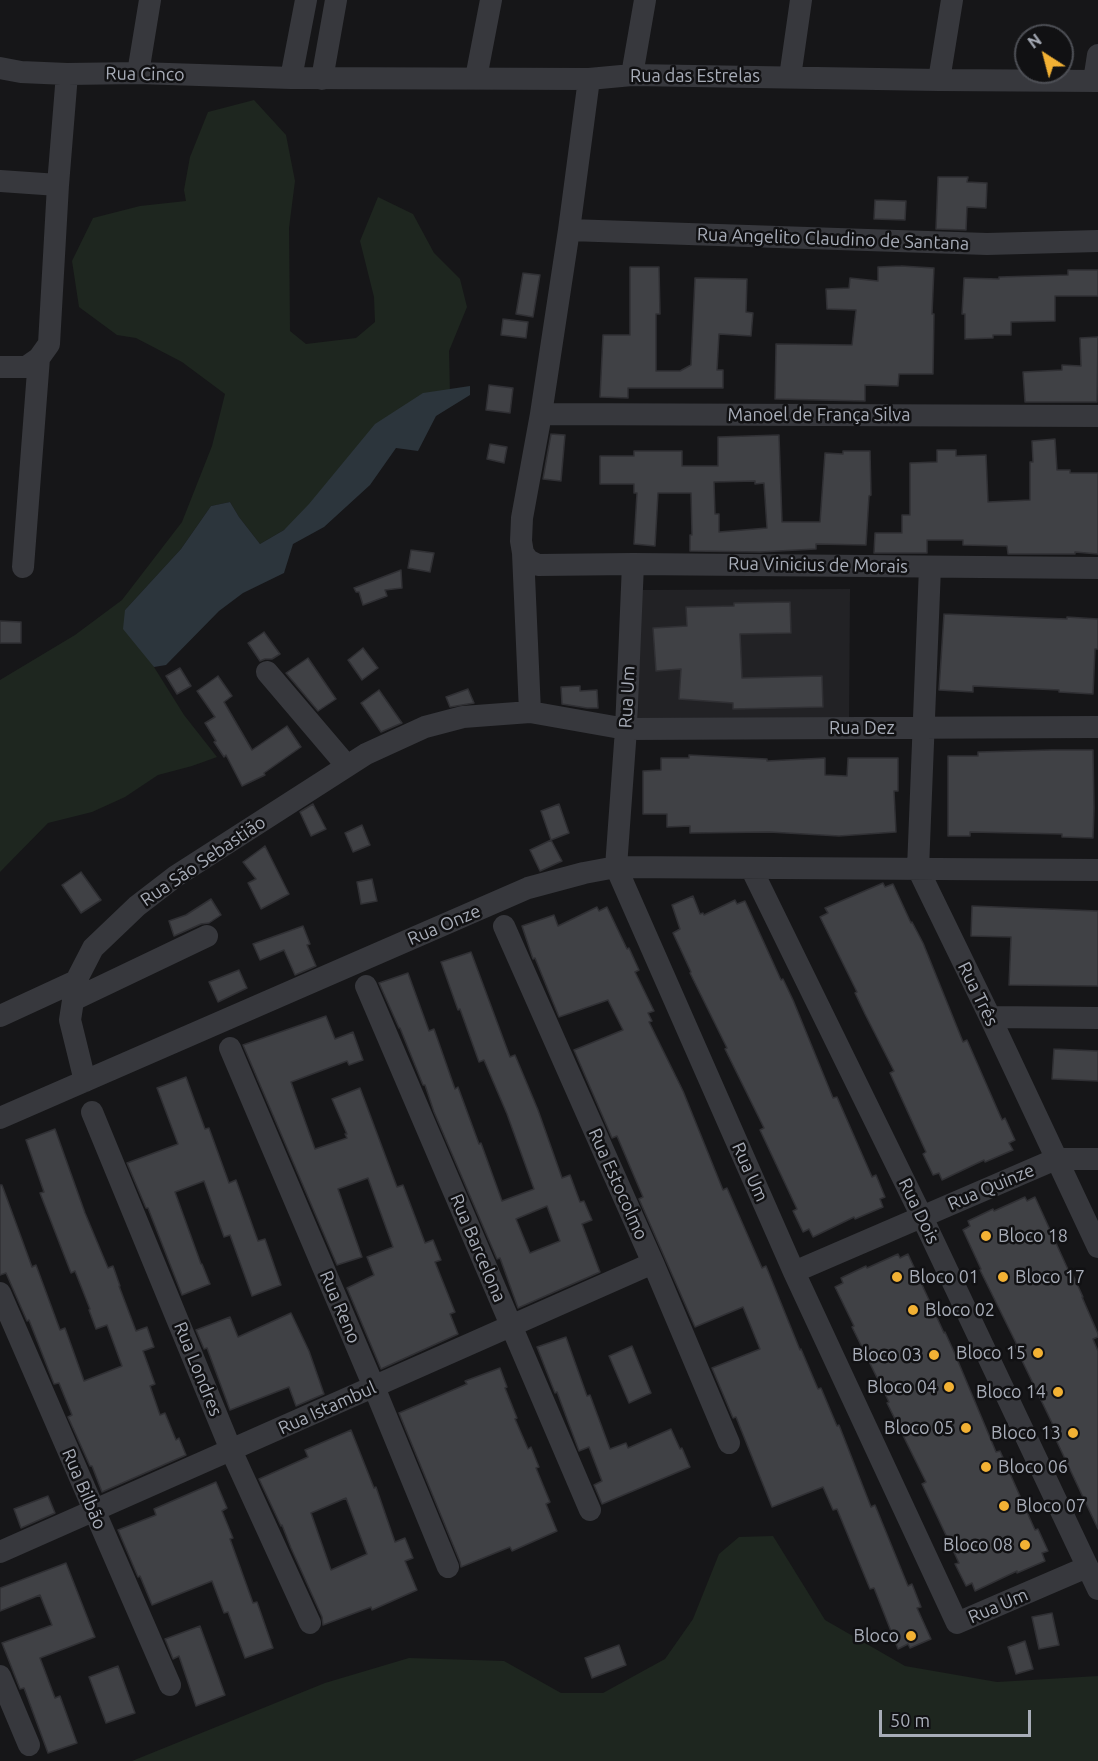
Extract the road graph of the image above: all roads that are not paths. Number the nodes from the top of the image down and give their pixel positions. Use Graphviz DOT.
graph roads {
  1 [pos="150,0"];
  2 [pos="306,0"];
  3 [pos="336,0"];
  4 [pos="491,0"];
  5 [pos="645,0"];
  6 [pos="801,0"];
  7 [pos="952,0"];
  8 [pos="1098,55"];
  9 [pos="0,68"];
  10 [pos="138,73"];
  11 [pos="67,74"];
  12 [pos="632,75"];
  13 [pos="790,77"];
  14 [pos="291,78"];
  15 [pos="476,78"];
  16 [pos="322,79"];
  17 [pos="590,79"];
  18 [pos="939,80"];
  19 [pos="1096,81"];
  20 [pos="0,181"];
  21 [pos="58,185"];
  22 [pos="569,230"];
  23 [pos="1098,242"];
  24 [pos="39,358"];
  25 [pos="0,367"];
  26 [pos="541,414"];
  27 [pos="1098,416"];
  28 [pos="530,559"];
  29 [pos="633,564"];
  30 [pos="23,567"];
  31 [pos="930,567"];
  32 [pos="1098,568"];
  33 [pos="267,672"];
  34 [pos="530,712"];
  35 [pos="1098,727"];
  36 [pos="923,728"];
  37 [pos="626,729"];
  38 [pos="347,766"];
  39 [pos="616,867"];
  40 [pos="752,868"];
  41 [pos="918,869"];
  42 [pos="1098,870"];
  43 [pos="504,927"];
  44 [pos="207,936"];
  45 [pos="366,986"];
  46 [pos="74,990"];
  47 [pos="0,1016"];
  48 [pos="990,1017"];
  49 [pos="1098,1018"];
  50 [pos="230,1048"];
  51 [pos="85,1081"];
  52 [pos="92,1113"];
  53 [pos="0,1118"];
  54 [pos="1056,1159"];
  55 [pos="1098,1159"];
  56 [pos="922,1217"];
  57 [pos="1098,1247"];
  58 [pos="653,1263"];
  59 [pos="794,1272"];
  60 [pos="0,1293"];
  61 [pos="511,1326"];
  62 [pos="374,1387"];
  63 [pos="729,1443"];
  64 [pos="231,1450"];
  65 [pos="590,1510"];
  66 [pos="94,1512"];
  67 [pos="0,1552"];
  68 [pos="448,1567"];
  69 [pos="1087,1567"];
  70 [pos="1098,1589"];
  71 [pos="310,1623"];
  72 [pos="0,1676"];
  73 [pos="170,1685"];
  74 [pos="29,1745"];
  1 -- 10 [label="street"];
  2 -- 14 [label="street"];
  3 -- 16 [label="street"];
  4 -- 15 [label="street"];
  5 -- 12 [label="street"];
  6 -- 13 [label="street"];
  7 -- 18 [label="street"];
  8 -- 19 [label="street"];
  9 -- 11 [label="street, Rua Cinco"];
  10 -- 11 [label="street, Rua Cinco"];
  10 -- 14 [label="street, Rua Cinco"];
  11 -- 21 [label="street"];
  12 -- 13 [label="street, Rua das Estrelas"];
  12 -- 17 [label="street, Rua das Estrelas"];
  13 -- 18 [label="street, Rua das Estrelas"];
  14 -- 16 [label="street, Rua das Estrelas"];
  15 -- 16 [label="street, Rua das Estrelas"];
  15 -- 17 [label="street, Rua das Estrelas"];
  17 -- 22 [label="street"];
  18 -- 19 [label="street, Rua das Estrelas"];
  20 -- 21 [label="street"];
  21 -- 24 [label="street"];
  22 -- 23 [label="street, Rua Angelito Claudino de Santana"];
  22 -- 26 [label="street"];
  24 -- 25 [label="street"];
  24 -- 30 [label="street"];
  26 -- 27 [label="street, Manoel de França Silva"];
  26 -- 28 [label="street"];
  28 -- 29 [label="street, Rua Vinicius de Morais"];
  28 -- 34 [label="street"];
  29 -- 31 [label="street, Rua Vinicius de Morais"];
  29 -- 37 [label="street, Rua Um"];
  31 -- 32 [label="street, Rua Vinicius de Morais"];
  31 -- 36 [label="street, Rua Três"];
  33 -- 38 [label="street"];
  34 -- 37 [label="street, Rua São Sebastião"];
  34 -- 38 [label="street, Rua São Sebastião"];
  35 -- 36 [label="street, Rua Dez"];
  36 -- 37 [label="street, Rua Dez"];
  36 -- 41 [label="street, Rua Três"];
  37 -- 39 [label="street, Rua Um"];
  38 -- 46 [label="street, Rua São Sebastião"];
  39 -- 40 [label="street, Rua Onze"];
  39 -- 51 [label="street, Rua Onze"];
  39 -- 59 [label="street, Rua Um"];
  40 -- 41 [label="street, Rua Onze"];
  40 -- 56 [label="street, Rua Dois"];
  41 -- 42 [label="street, Rua Onze"];
  41 -- 48 [label="street, Rua Três"];
  43 -- 58 [label="street, Rua Estocolmo"];
  44 -- 46 [label="street"];
  45 -- 61 [label="street, Rua Barcelona"];
  46 -- 47 [label="street"];
  46 -- 51 [label="street, Rua São Sebastião"];
  48 -- 49 [label="street"];
  48 -- 54 [label="street, Rua Três"];
  50 -- 62 [label="street, Rua Reno"];
  51 -- 53 [label="street, Rua Onze"];
  52 -- 64 [label="street, Rua Londres"];
  54 -- 55 [label="street"];
  54 -- 56 [label="street, Rua Quinze"];
  54 -- 57 [label="street, Rua Três"];
  56 -- 59 [label="street, Rua Quinze"];
  56 -- 69 [label="street, Rua Dois"];
  58 -- 61 [label="street, Rua Istambul"];
  58 -- 63 [label="street, Rua Estocolmo"];
  59 -- 69 [label="street, Rua Um"];
  60 -- 66 [label="street, Rua Bilbão"];
  61 -- 62 [label="street, Rua Istambul"];
  61 -- 65 [label="street, Rua Barcelona"];
  62 -- 64 [label="street, Rua Istambul"];
  62 -- 68 [label="street, Rua Reno"];
  64 -- 66 [label="street, Rua Istambul"];
  64 -- 71 [label="street, Rua Londres"];
  66 -- 67 [label="street, Rua Istambul"];
  66 -- 73 [label="street, Rua Bilbão"];
  69 -- 70 [label="street, Rua Dois"];
  72 -- 74 [label="street"];
}
